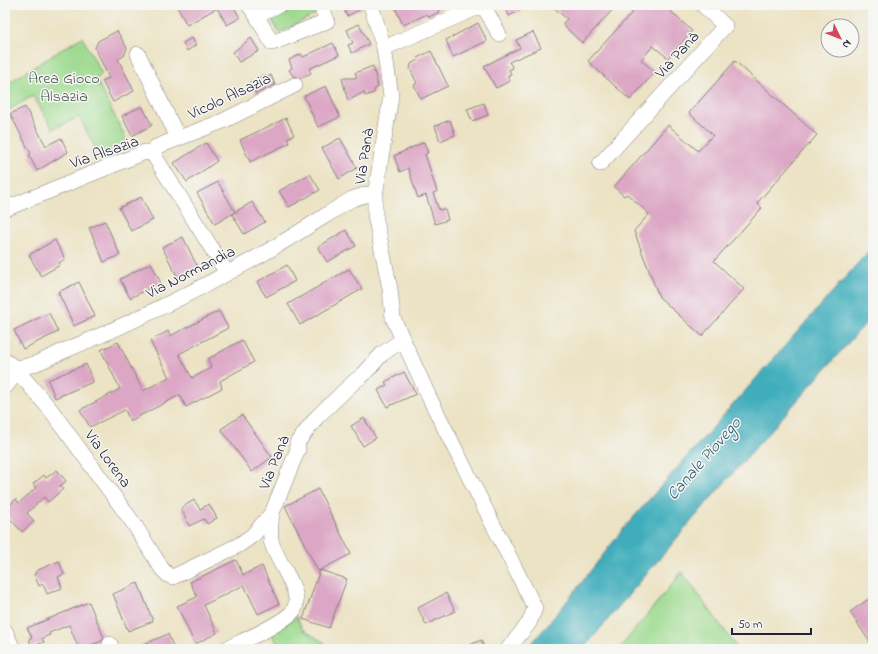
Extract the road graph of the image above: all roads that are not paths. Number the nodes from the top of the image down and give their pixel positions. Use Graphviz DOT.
graph roads {
  1 [pos="279,5"];
  2 [pos="321,5"];
  3 [pos="371,5"];
  4 [pos="703,5"];
  5 [pos="253,10"];
  6 [pos="499,34"];
  7 [pos="384,48"];
  8 [pos="138,54"];
  9 [pos="295,85"];
  10 [pos="178,138"];
  11 [pos="151,153"];
  12 [pos="600,164"];
  13 [pos="375,196"];
  14 [pos="5,209"];
  15 [pos="227,273"];
  16 [pos="402,340"];
  17 [pos="10,364"];
  18 [pos="5,386"];
  19 [pos="272,513"];
  20 [pos="168,576"];
  21 [pos="5,631"];
  22 [pos="13,649"];
  23 [pos="226,649"];
  24 [pos="508,649"];
  1 -- 5 [label="street"];
  2 -- 5 [label="street"];
  3 -- 7 [label="street, Via Panà"];
  4 -- 12 [label="street, Via Panà"];
  6 -- 7 [label="street"];
  7 -- 13 [label="street, Via Panà"];
  8 -- 10 [label="street, Vicolo Alsazia"];
  9 -- 10 [label="street, Vicolo Alsazia"];
  10 -- 11 [label="street, Vicolo Alsazia"];
  11 -- 14 [label="street, Via Alsazia"];
  11 -- 15 [label="street, Via Alsazia"];
  13 -- 15 [label="street, Via Normandia"];
  13 -- 16 [label="street, Via Panà"];
  15 -- 17 [label="street, Via Normandia"];
  16 -- 19 [label="street, Via Panà"];
  16 -- 24 [label="street, Via Panà"];
  17 -- 18 [label="street"];
  17 -- 20 [label="street, Via Lorena"];
  19 -- 20 [label="street, Via Panà"];
  19 -- 23 [label="street"];
  21 -- 22 [label="street"];
}
